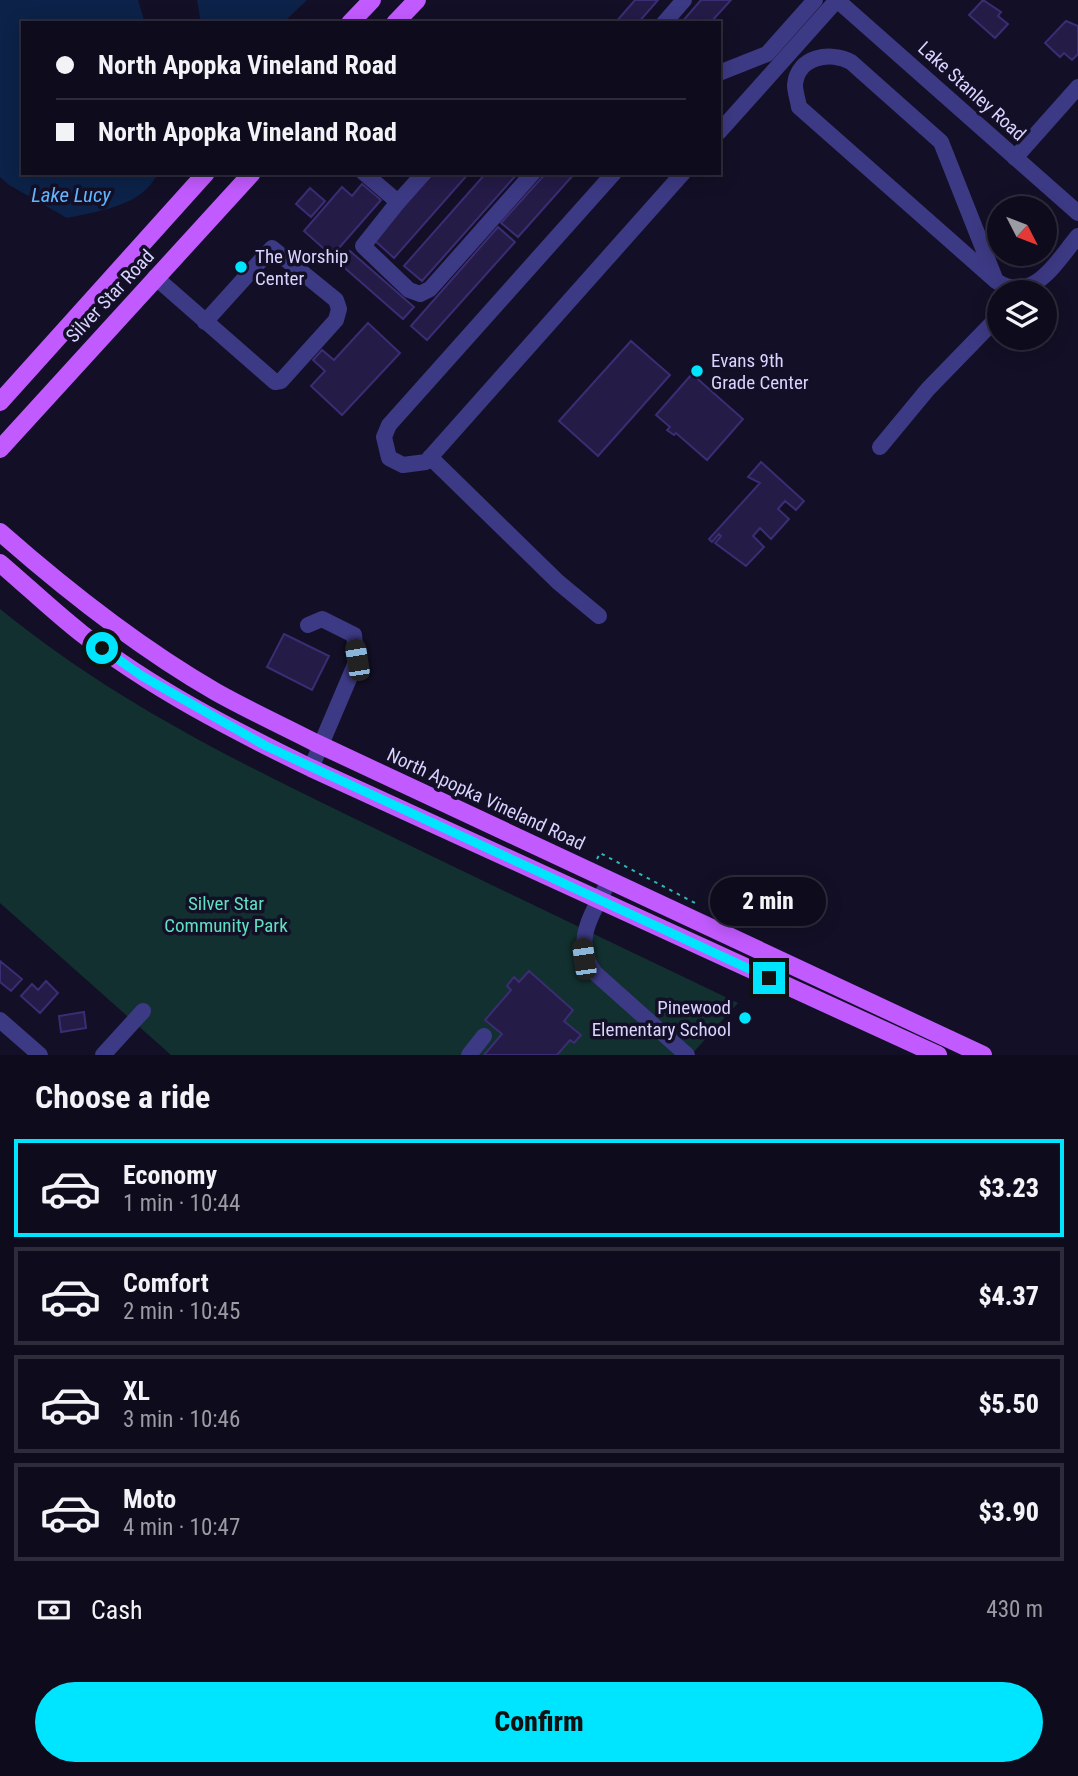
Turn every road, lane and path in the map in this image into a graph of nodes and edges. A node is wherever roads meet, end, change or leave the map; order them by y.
1 (372, 0) edge
2 (417, 0) edge
3 (684, 0) edge
4 (815, 0) edge
5 (837, 0) edge
6 (352, 21) edge
7 (397, 21) edge
8 (666, 21) edge
9 (721, 72) edge
10 (1078, 87) edge
11 (721, 130) edge
12 (1015, 158) junction
13 (204, 175) edge
14 (250, 175) edge
15 (366, 175) edge
16 (422, 175) edge
17 (531, 175) edge
18 (612, 175) edge
19 (681, 175) edge
20 (398, 202) junction
21 (1078, 214) edge
22 (1078, 236) edge
23 (155, 277) junction
24 (1040, 280) edge
25 (996, 281) joint
26 (205, 322) junction
27 (987, 328) edge
28 (0, 402) edge
29 (880, 447) dead end
30 (0, 449) edge
31 (430, 457) junction
32 (0, 532) edge
33 (0, 563) edge
34 (599, 616) dead end
35 (308, 625) dead end
36 (321, 745) junction
37 (311, 768) junction
38 (595, 865) dead end
39 (609, 881) junction
40 (600, 900) junction
41 (703, 907) dead end
42 (143, 1011) dead end
43 (0, 1020) edge
44 (484, 1036) dead end
45 (40, 1055) edge
46 (103, 1055) edge
47 (469, 1055) edge
48 (687, 1055) edge
49 (938, 1055) edge
50 (983, 1055) edge

1 - 6 main road
2 - 7 main road
3 - 8 street
4 - 9 street
5 - 11 street
5 - 12 street, Lake Stanley Road
10 - 12 street
12 - 21 street, Lake Stanley Road
13 - 28 main road, Silver Star Road
14 - 23 main road, Silver Star Road
15 - 20 street
16 - 20 street
17 - 20 street
18 - 31 street
19 - 31 street
22 - 24 street
23 - 26 street
23 - 30 main road, Silver Star Road
25 - 25 street
26 - 26 street
27 - 29 street
31 - 34 street
32 - 36 main road, North Apopka Vineland Road
33 - 37 main road
35 - 36 street
36 - 37 street
36 - 39 main road, North Apopka Vineland Road
37 - 40 main road
38 - 41 path
39 - 40 street
39 - 50 main road, North Apopka Vineland Road
40 - 48 street
40 - 49 main road
42 - 46 street
43 - 45 street
44 - 47 street

